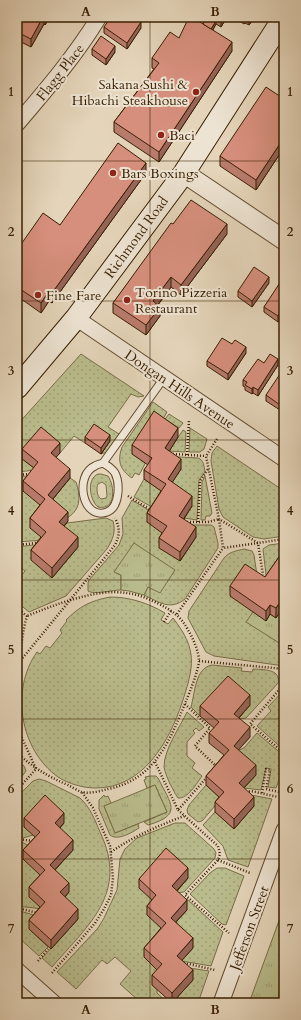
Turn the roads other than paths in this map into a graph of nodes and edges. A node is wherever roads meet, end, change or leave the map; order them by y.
1 (99, 17) edge
2 (282, 17) edge
3 (17, 124) edge
4 (184, 173) junction
5 (284, 240) edge
6 (76, 318) junction
7 (164, 378) junction
8 (17, 388) edge
9 (284, 459) edge
10 (104, 463) junction
11 (284, 830) edge
12 (17, 970) edge
13 (54, 1003) edge
14 (221, 1003) edge

1 - 3 street, Flagg Place
2 - 4 main road, Richmond Road
4 - 5 street
4 - 6 main road, Richmond Road
6 - 7 street, Dongan Hills Avenue
6 - 8 main road, Richmond Road
7 - 9 street, Dongan Hills Avenue
7 - 10 lane
10 - 10 lane
11 - 14 street, Jefferson Street
12 - 13 street

